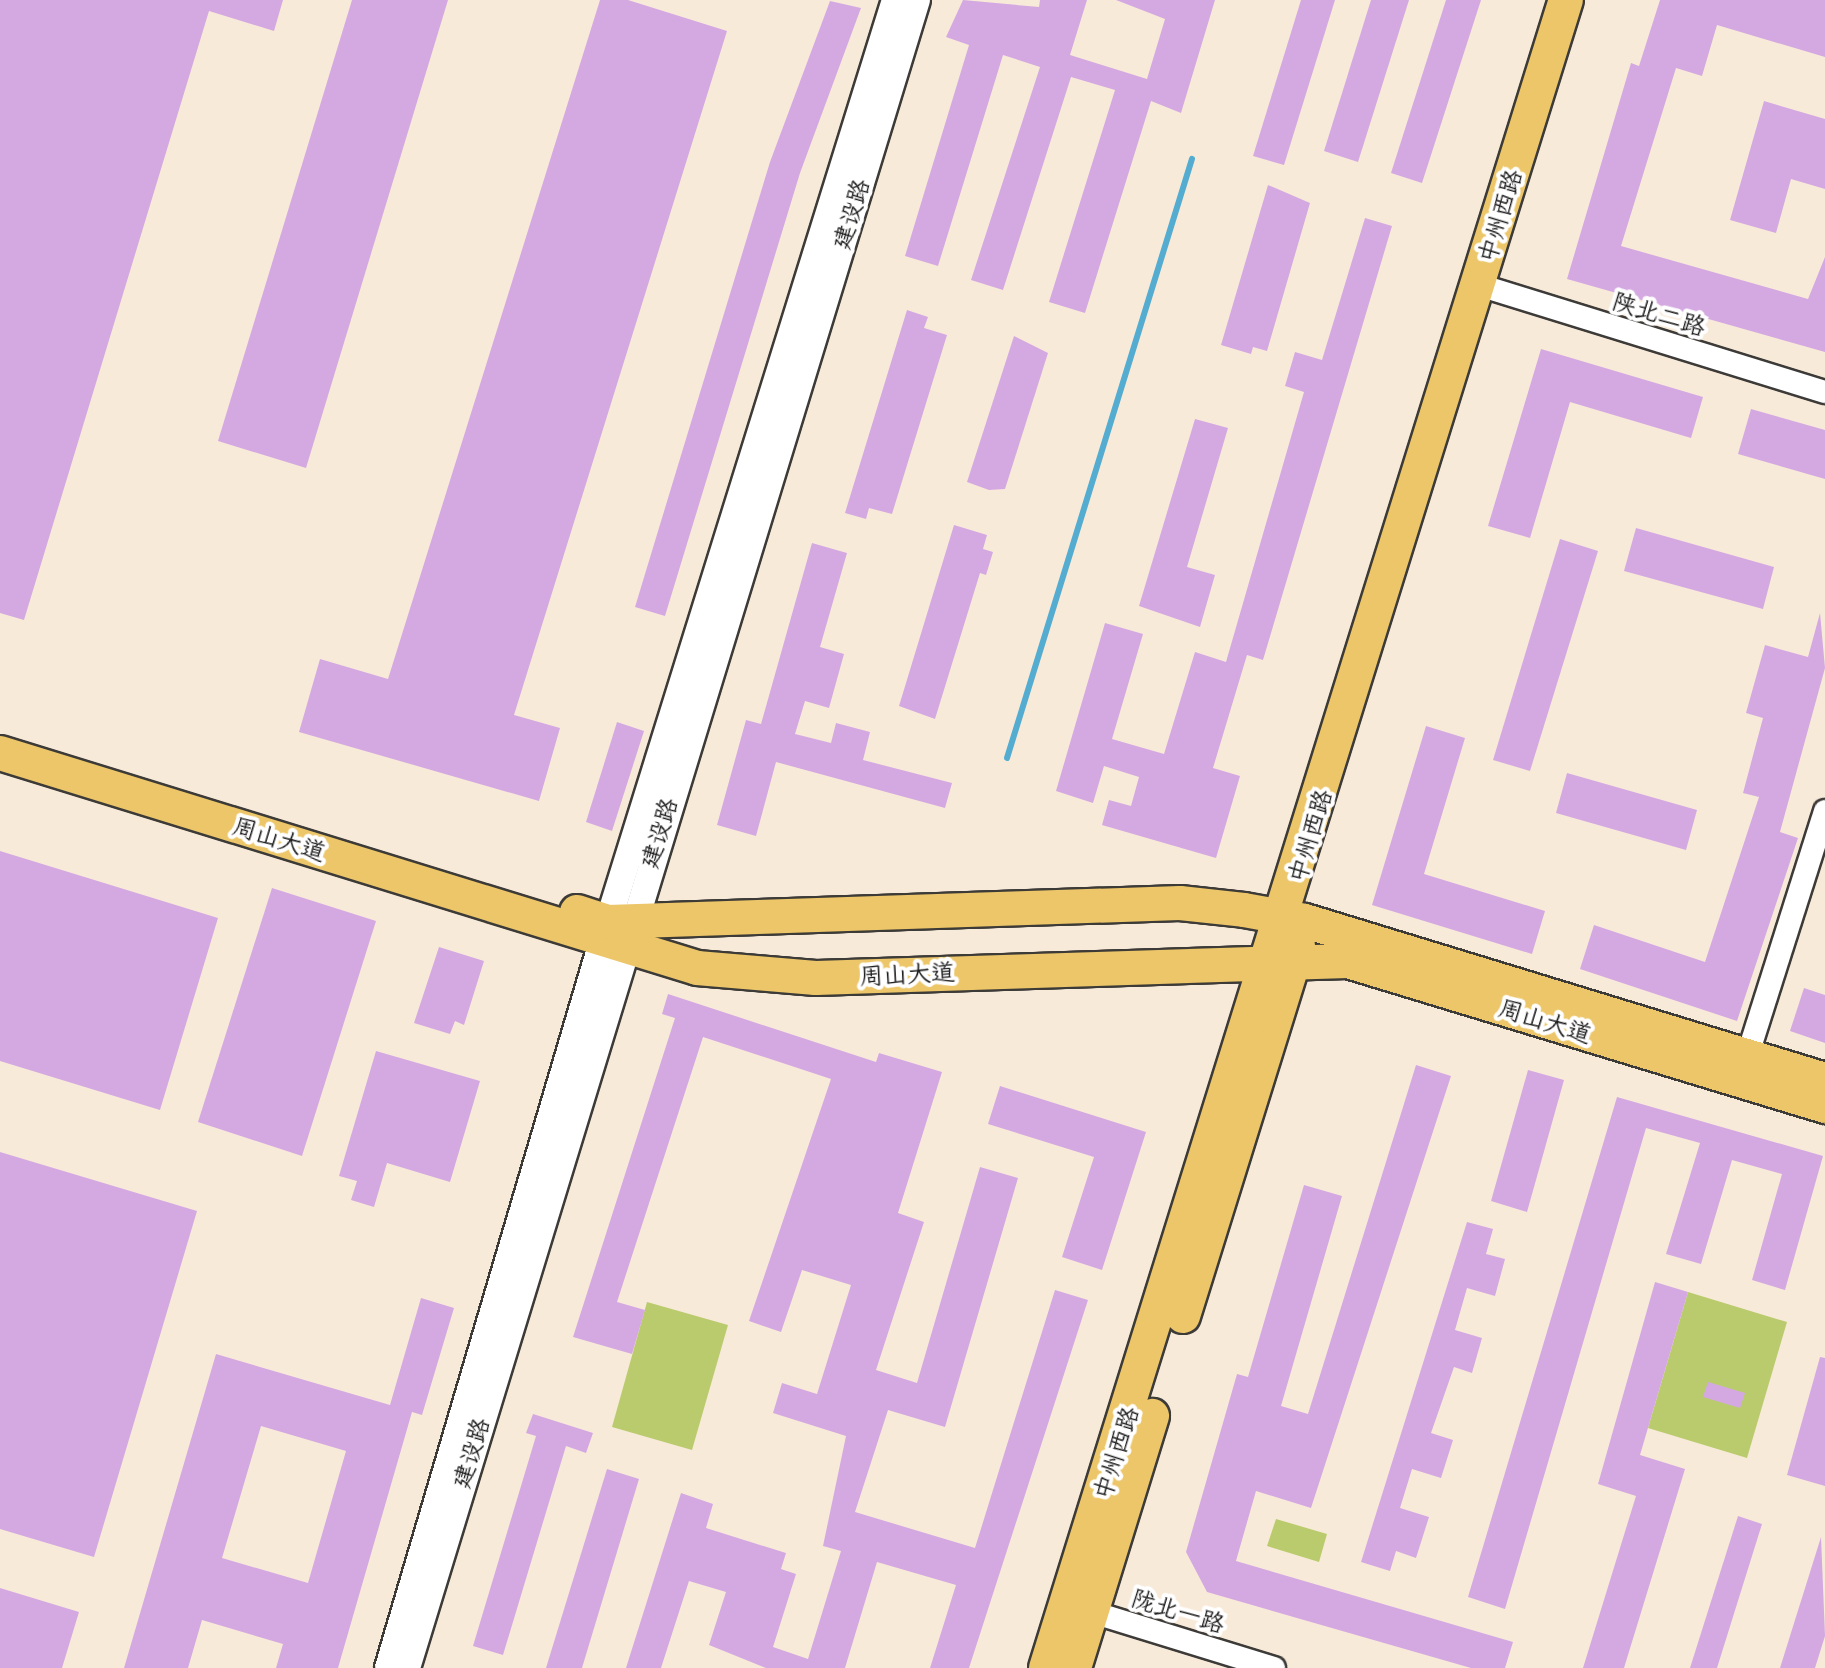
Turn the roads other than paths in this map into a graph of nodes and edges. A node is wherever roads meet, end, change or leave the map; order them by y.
1 (895, 0) edge
2 (917, 0) edge
3 (1566, 0) edge
4 (1587, 0) edge
5 (1488, 288) junction
6 (1825, 392) edge
7 (0, 733) edge
8 (0, 753) edge
9 (1825, 811) edge
10 (1295, 918) junction
11 (617, 932) junction
12 (1276, 967) junction
13 (1747, 1057) junction
14 (1825, 1080) edge
15 (1825, 1106) edge
16 (1079, 1608) junction
17 (388, 1668) edge
18 (407, 1668) edge
19 (1046, 1668) edge
20 (1074, 1668) edge
21 (1274, 1668) edge

1 - 11 street, 建设路
2 - 11 street, 建设路
3 - 5 main road, 中州西路
4 - 5 main road, 中州西路
5 - 6 street, 陕北二路
5 - 10 main road, 中州西路
7 - 11 main road, 周山大道
8 - 11 main road, 周山大道
9 - 13 street
10 - 11 main road, 周山大道
10 - 12 main road, 中州西路
10 - 13 main road, 周山大道
11 - 12 main road, 周山大道
11 - 17 street, 建设路
11 - 18 street, 建设路
12 - 15 main road, 周山大道
12 - 16 main road, 中州西路
13 - 14 main road, 周山大道
16 - 19 main road, 中州西路
16 - 20 main road, 中州西路
16 - 21 street, 陇北一路

